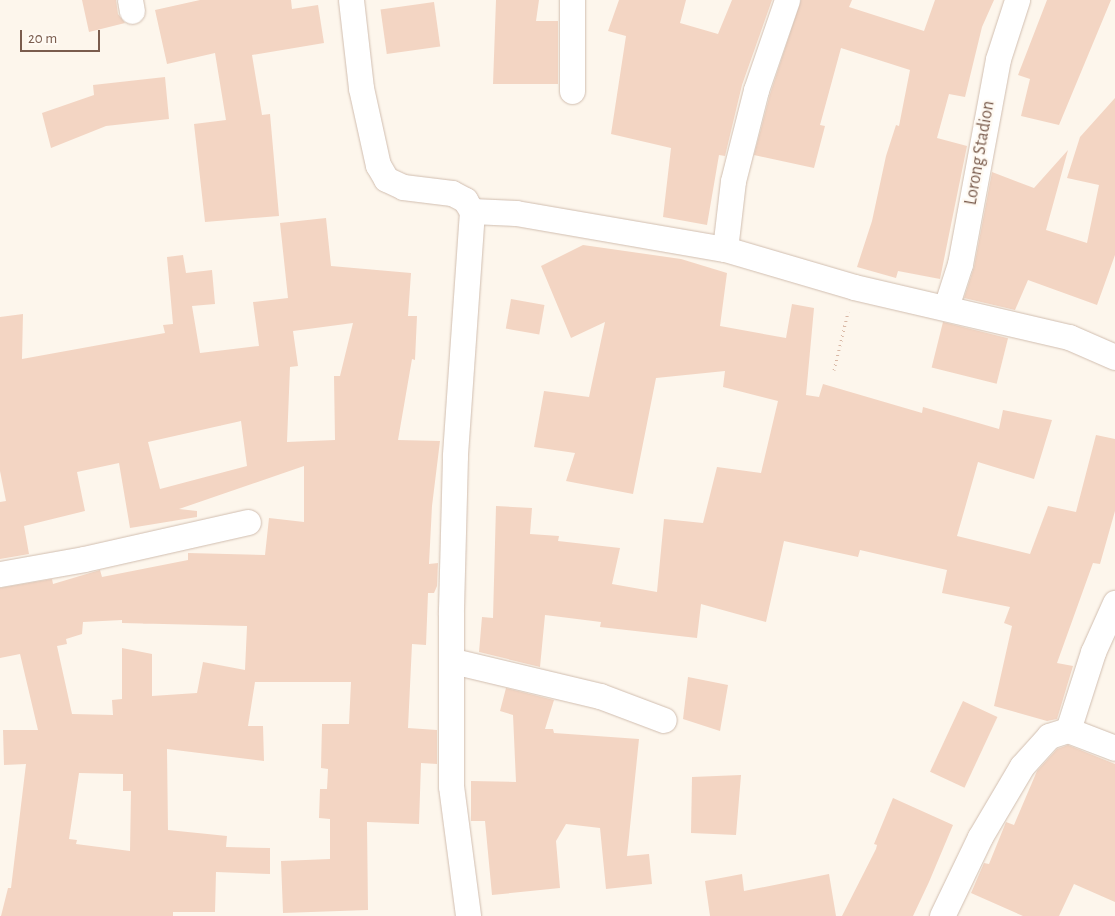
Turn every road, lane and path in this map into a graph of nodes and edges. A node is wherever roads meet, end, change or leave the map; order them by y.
1 (351, 0) edge
2 (572, 0) edge
3 (787, 0) edge
4 (1017, 0) edge
5 (572, 91) dead end
6 (472, 211) junction
7 (725, 249) junction
8 (854, 287) junction
9 (946, 307) junction
10 (1115, 356) edge
11 (834, 370) dead end
12 (248, 522) dead end
13 (0, 574) edge
14 (1115, 603) edge
15 (453, 661) junction
16 (664, 720) dead end
17 (1068, 730) junction
18 (1115, 748) edge
19 (468, 916) edge
20 (942, 916) edge

1 - 6 street
2 - 5 street
3 - 7 street
4 - 9 street, Lorong Stadion
6 - 7 street
6 - 15 street
7 - 8 street
8 - 9 street
8 - 11 path
9 - 10 street
12 - 13 street
14 - 17 street
15 - 16 street
15 - 19 street
17 - 18 street
17 - 20 street

